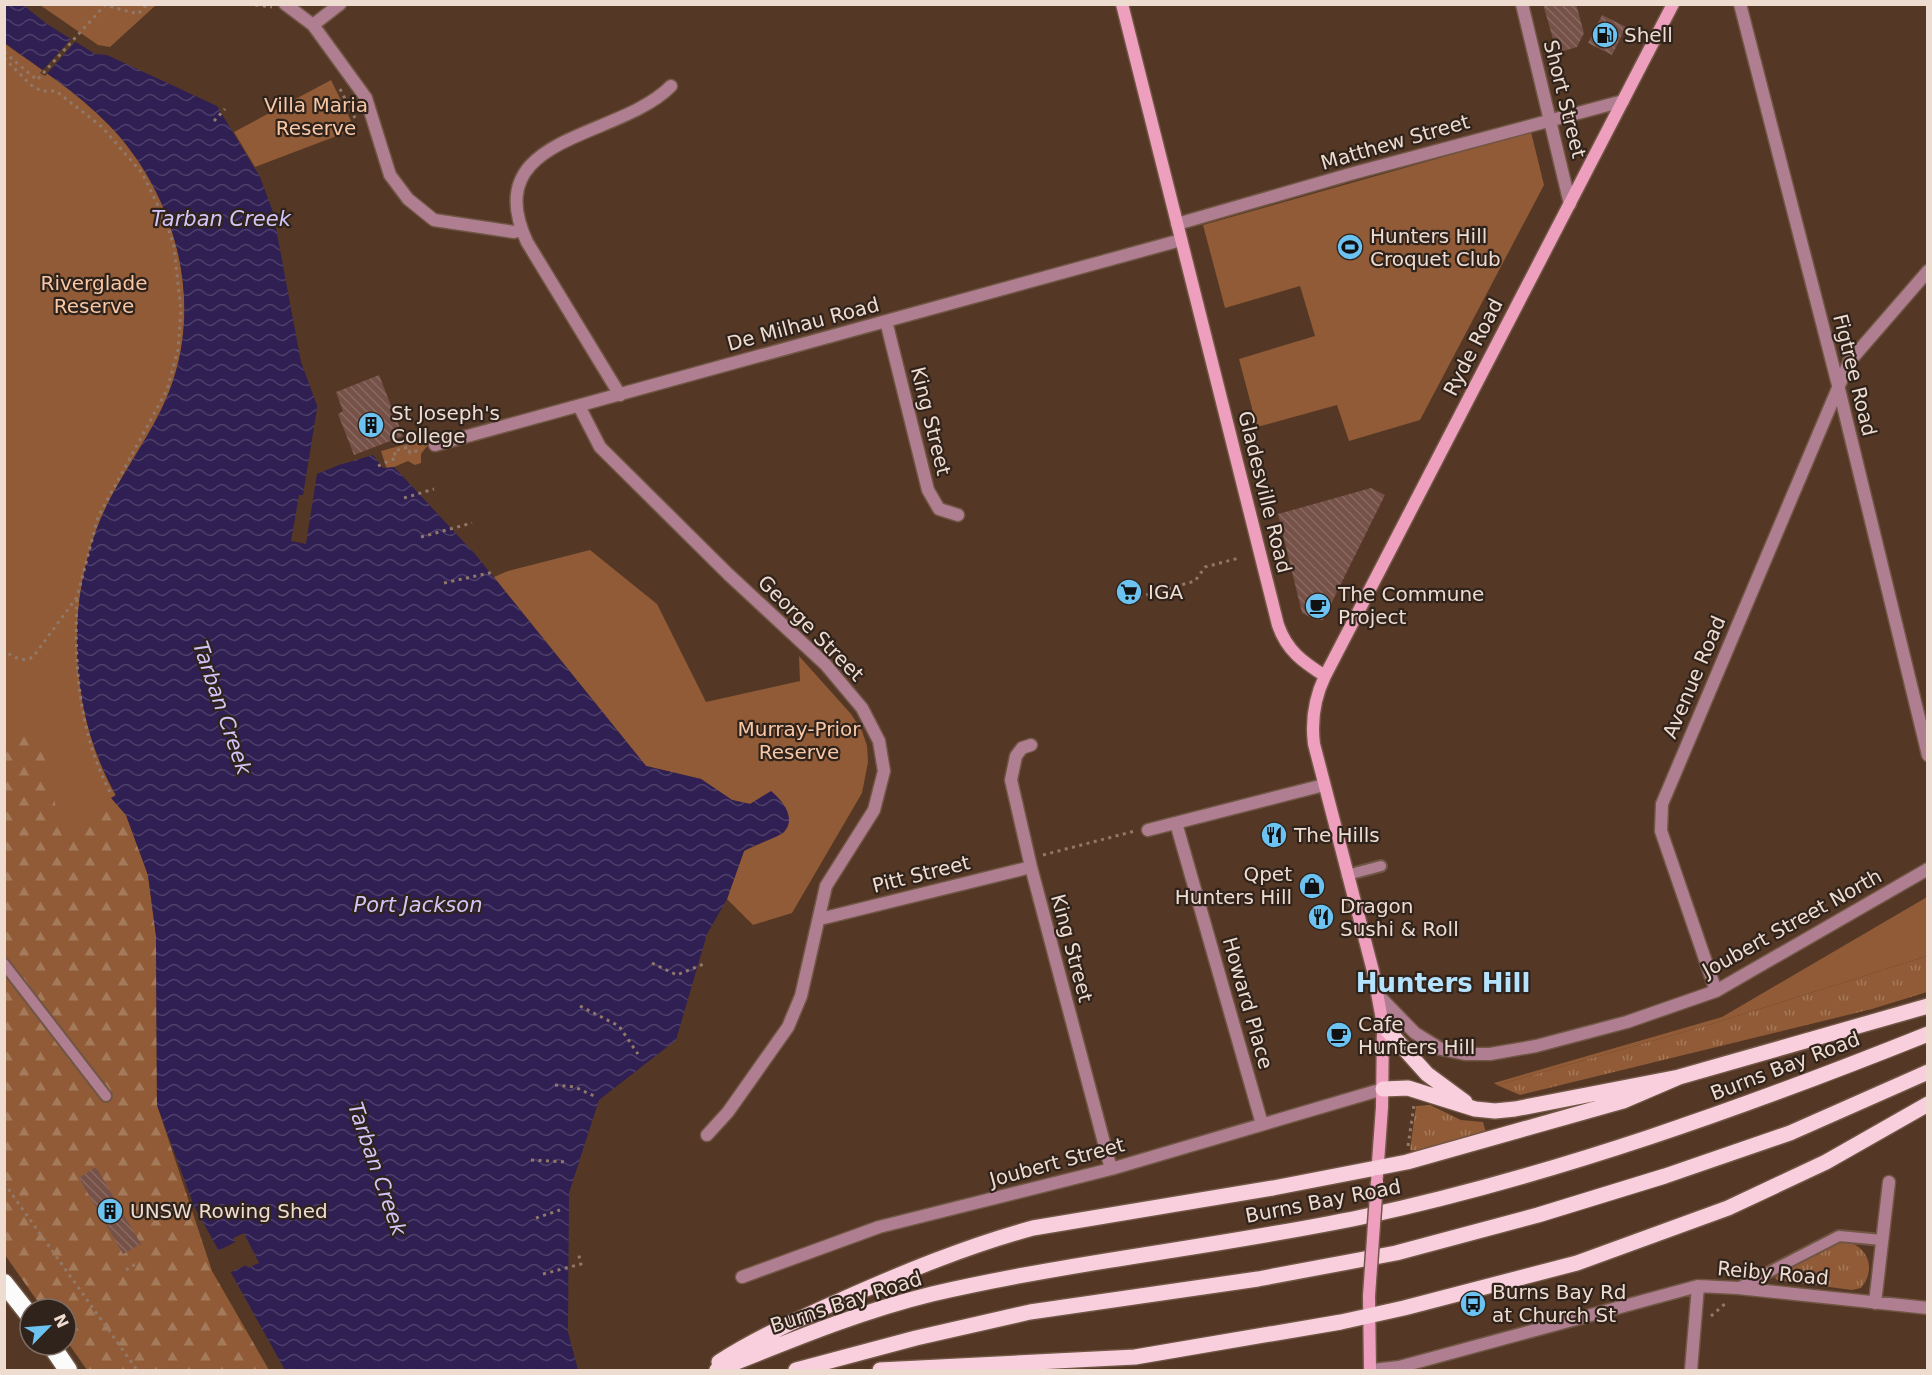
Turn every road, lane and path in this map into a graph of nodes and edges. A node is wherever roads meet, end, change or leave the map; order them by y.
1 (147, 4) edge
2 (285, 4) edge
3 (340, 4) edge
4 (1122, 4) edge
5 (1522, 4) edge
6 (1673, 4) edge
7 (1740, 4) edge
8 (313, 25) junction
9 (4, 52) edge
10 (4, 58) edge
11 (671, 86) dead end
12 (1623, 101) junction
13 (225, 110) dead end
14 (1549, 120) junction
15 (214, 121) dead end
16 (1570, 204) junction
17 (1177, 224) junction
18 (518, 231) junction
19 (1181, 240) junction
20 (1928, 271) edge
21 (886, 321) junction
22 (1838, 385) junction
23 (620, 394) junction
24 (579, 406) junction
25 (435, 445) joint
26 (378, 466) dead end
27 (434, 489) dead end
28 (404, 498) dead end
29 (958, 515) dead end
30 (472, 523) dead end
31 (422, 537) dead end
32 (1239, 558) dead end
33 (494, 572) dead end
34 (444, 583) dead end
35 (77, 597) junction
36 (1139, 597) dead end
37 (4, 651) edge
38 (1325, 676) junction
39 (1031, 745) dead end
40 (1928, 755) edge
41 (1324, 785) junction
42 (111, 794) dead end
43 (1176, 823) junction
44 (1148, 830) joint
45 (1047, 854) dead end
46 (1382, 866) dead end
47 (1031, 867) junction
48 (1928, 869) edge
49 (1347, 875) junction
50 (820, 919) junction
51 (651, 963) dead end
52 (706, 963) dead end
53 (4, 964) edge
54 (1716, 990) junction
55 (1378, 995) junction
56 (580, 1006) dead end
57 (1928, 1006) edge
58 (1383, 1025) junction
59 (1928, 1034) edge
60 (638, 1054) dead end
61 (1928, 1072) edge
62 (1679, 1077) junction
63 (555, 1085) dead end
64 (1383, 1089) junction
65 (106, 1096) dead end
66 (594, 1096) dead end
67 (1417, 1098) dead end
68 (1928, 1104) edge
69 (1475, 1108) junction
70 (1262, 1124) junction
71 (707, 1135) dead end
72 (1407, 1154) dead end
73 (531, 1160) dead end
74 (567, 1162) dead end
75 (1110, 1169) junction
76 (1377, 1175) junction
77 (1889, 1182) dead end
78 (4, 1183) edge
79 (560, 1210) dead end
80 (536, 1218) dead end
81 (1882, 1240) junction
82 (578, 1252) dead end
83 (137, 1263) dead end
84 (126, 1270) dead end
85 (543, 1274) dead end
86 (742, 1277) dead end
87 (4, 1283) edge
88 (1698, 1287) junction
89 (1738, 1288) junction
90 (18, 1301) edge
91 (1875, 1303) junction
92 (1928, 1308) edge
93 (1368, 1316) junction
94 (59, 1357) edge
95 (68, 1371) edge
96 (137, 1371) edge
97 (707, 1371) edge
98 (717, 1371) edge
99 (796, 1371) edge
100 (880, 1371) edge
101 (1371, 1371) edge
102 (1691, 1371) edge

1 - 9 path
2 - 8 street
3 - 8 street
4 - 17 main road, Gladesville Road
5 - 14 street, Short Street
6 - 12 main road, Ryde Road
7 - 22 street, Figtree Road
8 - 18 street
10 - 35 path
11 - 18 street
12 - 14 street, Matthew Street
12 - 16 main road, Ryde Road
13 - 15 path
14 - 16 street, Short Street
14 - 17 street, Matthew Street
16 - 38 main road, Ryde Road
17 - 19 main road, Gladesville Road
18 - 23 street
19 - 21 street, De Milhau Road
19 - 38 main road, Gladesville Road
20 - 22 street, Avenue Road
21 - 23 street, De Milhau Road
21 - 29 street, King Street
22 - 40 street, Figtree Road
22 - 54 street, Avenue Road
23 - 24 street, De Milhau Road
24 - 25 street, De Milhau Road
24 - 50 street, George Street
25 - 26 path
27 - 28 path
30 - 31 path
32 - 36 path
33 - 34 path
35 - 37 path
35 - 42 path
38 - 41 main road
39 - 47 street, King Street
41 - 43 street
41 - 49 main road
43 - 44 street
43 - 70 street, Howard Place
44 - 45 path
46 - 49 lane
47 - 50 street, Pitt Street
47 - 75 street, King Street
48 - 54 street, Joubert Street North
49 - 55 main road
50 - 71 street, George Street
51 - 52 path
53 - 65 lane
54 - 55 street, Joubert Street North
55 - 58 main road
56 - 60 path
57 - 62 main road
58 - 64 main road
58 - 69 main road
59 - 98 main road, Burns Bay Road
61 - 99 main road
62 - 69 main road
62 - 76 main road
63 - 66 path
64 - 69 main road
64 - 70 street, Joubert Street
64 - 76 main road
67 - 72 path
68 - 93 main road
70 - 75 street, Joubert Street
73 - 74 path
75 - 86 street, Joubert Street
76 - 93 main road, bridge
76 - 97 main road
77 - 81 street
78 - 96 path
79 - 80 path
81 - 89 lane
81 - 91 street
82 - 85 path
83 - 84 path
87 - 90 highway
88 - 89 street, Reiby Road
88 - 101 street, Reiby Road
88 - 102 street
89 - 91 street, Reiby Road
91 - 92 street, Reiby Road
93 - 100 main road
93 - 101 main road
94 - 95 highway

